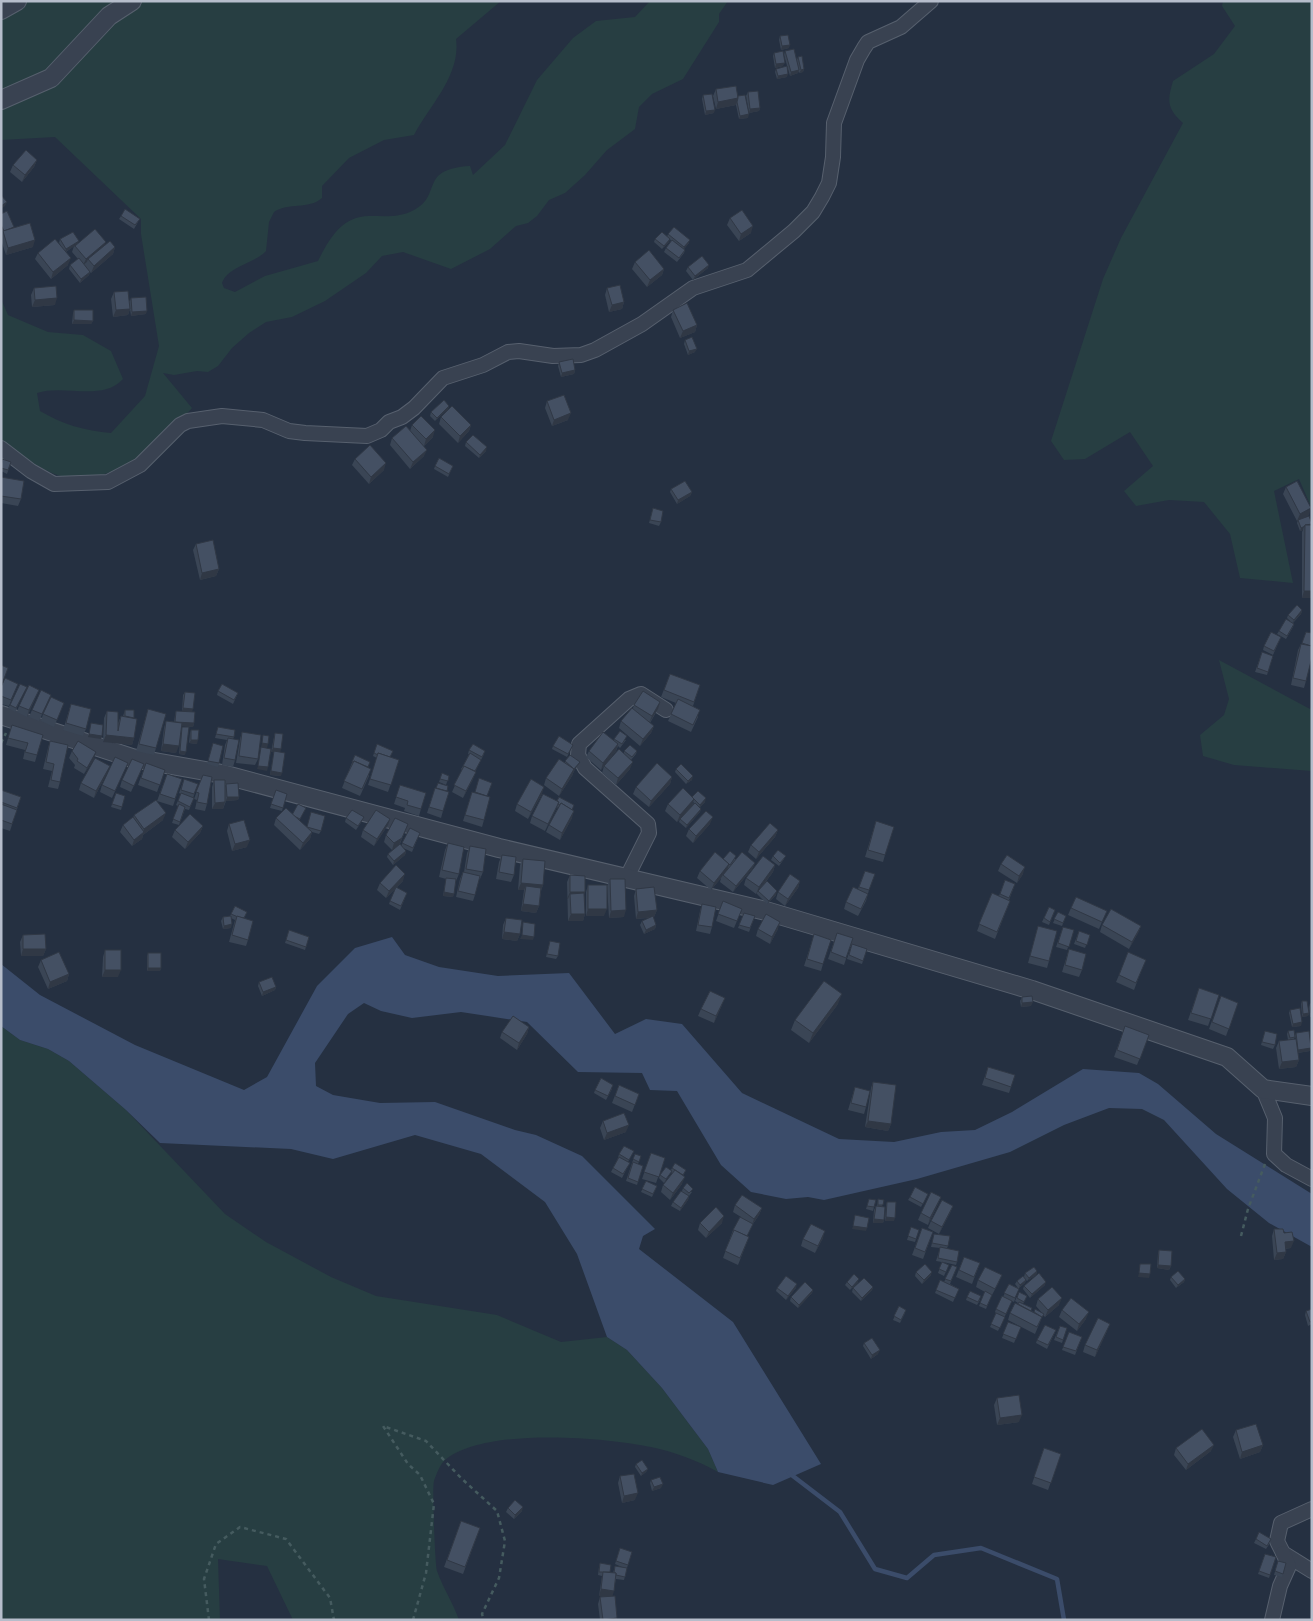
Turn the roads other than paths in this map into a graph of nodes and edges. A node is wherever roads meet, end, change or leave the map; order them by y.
1 (17, 1) edge
2 (132, 1) edge
3 (931, 1) edge
4 (1, 10) edge
5 (1, 100) edge
6 (1, 448) edge
7 (666, 710) dead end
8 (1, 715) edge
9 (627, 877) junction
10 (1263, 1089) junction
11 (1312, 1096) edge
12 (1312, 1178) edge
13 (1312, 1509) edge
14 (1283, 1553) junction
15 (1312, 1571) edge
16 (1272, 1620) edge

1 - 4 street
2 - 5 street
3 - 6 street
7 - 9 street
8 - 9 street
9 - 10 street
10 - 11 street
10 - 12 street
13 - 14 street
14 - 15 street
14 - 16 street

